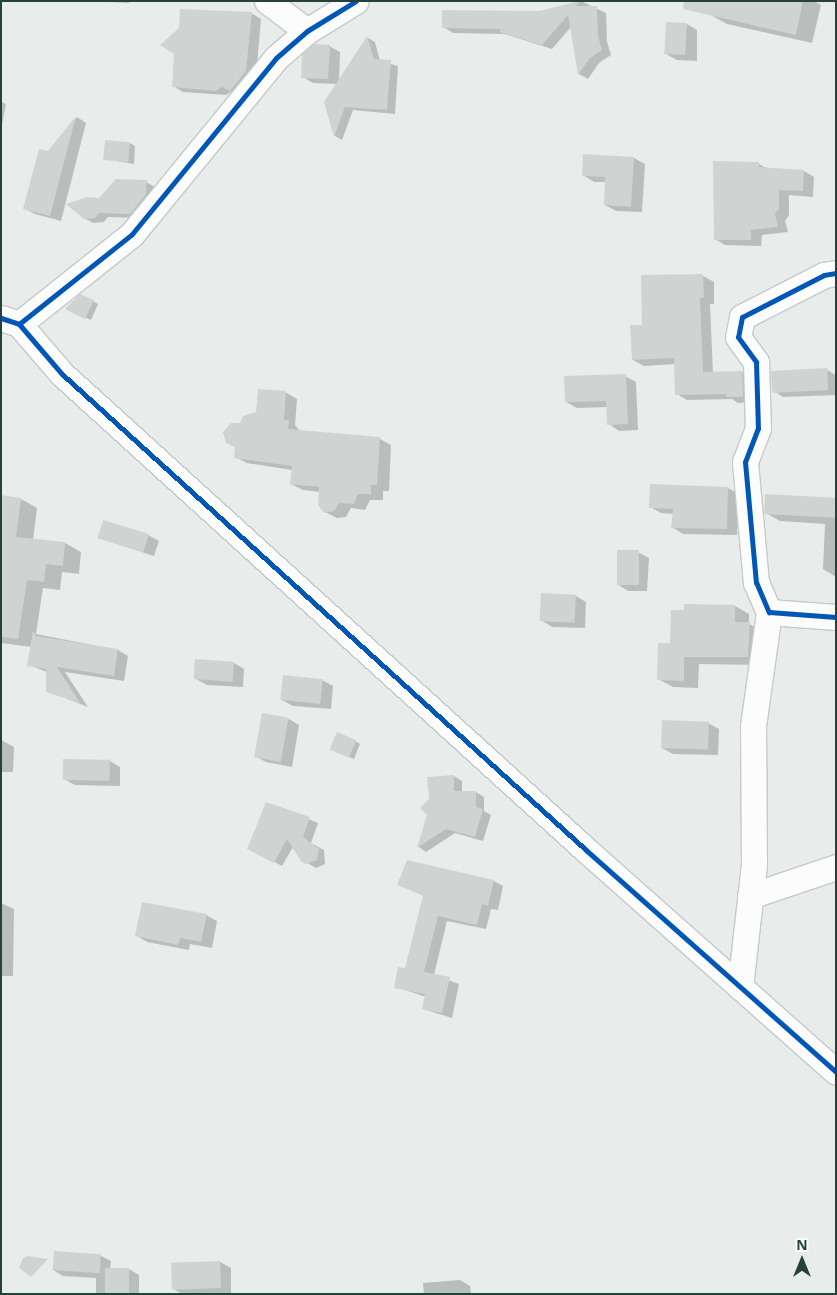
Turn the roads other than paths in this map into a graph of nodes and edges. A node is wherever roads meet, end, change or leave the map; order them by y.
1 (267, 1) edge
2 (356, 1) edge
3 (307, 31) junction
4 (836, 272) edge
5 (10, 321) edge
6 (769, 612) junction
7 (836, 617) edge
8 (836, 868) edge
9 (750, 896) junction
10 (740, 987) junction
11 (836, 1072) edge

1 - 3 street
2 - 3 street
3 - 5 street
4 - 6 street
5 - 10 street
6 - 7 street
6 - 9 street
8 - 9 street
9 - 10 street
10 - 11 street

